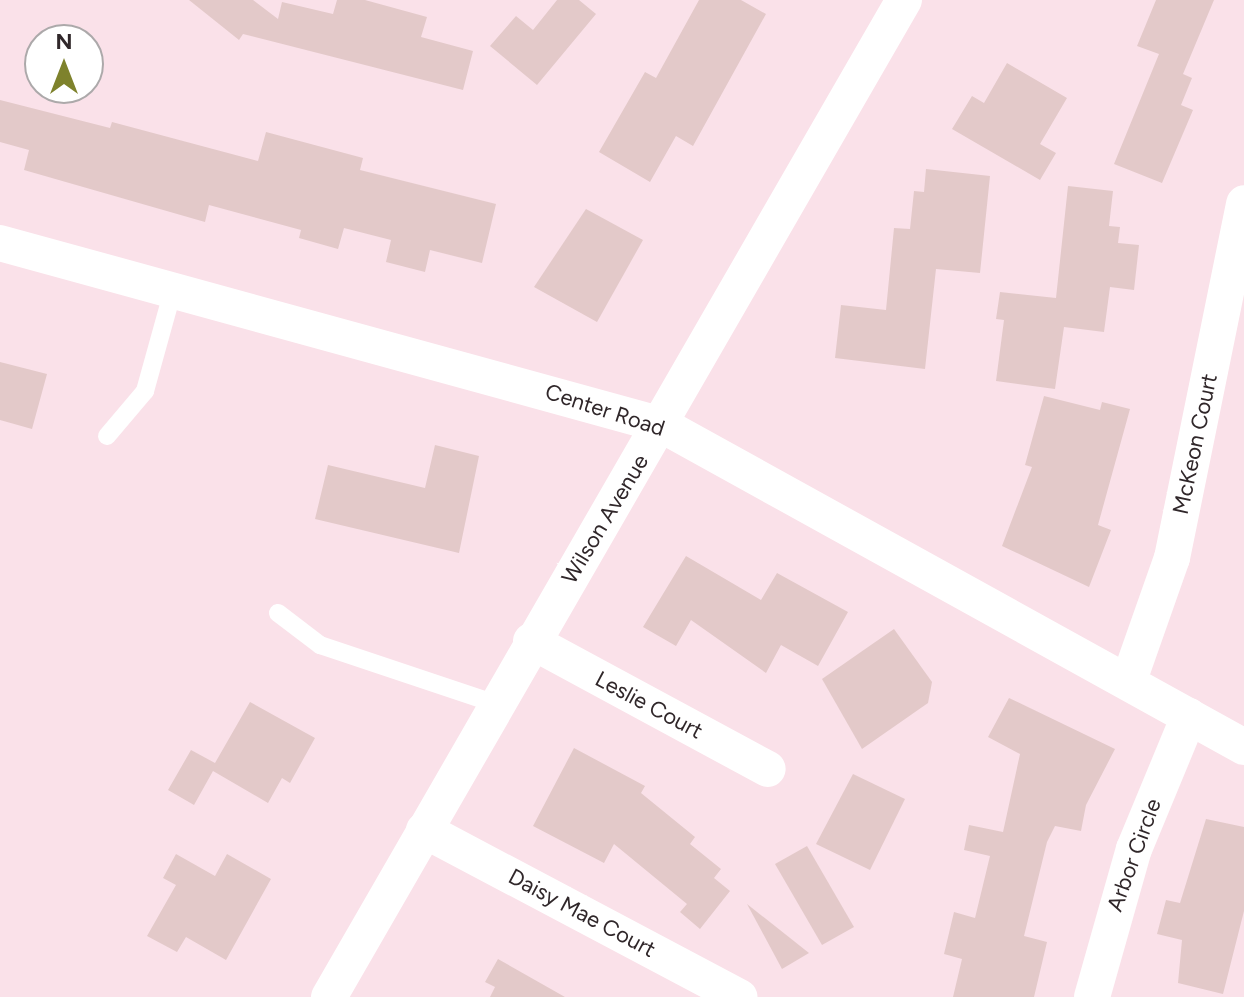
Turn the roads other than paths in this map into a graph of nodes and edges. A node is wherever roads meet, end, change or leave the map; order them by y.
1 (904, 0) edge
2 (1244, 203) edge
3 (0, 243) edge
4 (173, 290) junction
5 (662, 425) junction
6 (107, 436) dead end
7 (278, 613) dead end
8 (531, 641) junction
9 (1129, 680) junction
10 (493, 703) junction
11 (1189, 716) junction
12 (1244, 747) edge
13 (768, 769) dead end
14 (424, 830) junction
15 (329, 997) edge
16 (740, 997) edge
17 (1092, 997) edge

1 - 5 street, Wilson Avenue
2 - 9 street, McKeon Court
3 - 4 street, Center Road
4 - 5 street, Center Road
4 - 6 lane
5 - 8 street, Wilson Avenue
5 - 9 street, Center Road
7 - 10 lane
8 - 10 street, Wilson Avenue
8 - 13 street, Leslie Court
9 - 11 street, Center Road
10 - 14 street, Wilson Avenue
11 - 12 street, Center Road
11 - 17 street, Arbor Circle
14 - 15 street, Wilson Avenue
14 - 16 street, Daisy Mae Court

